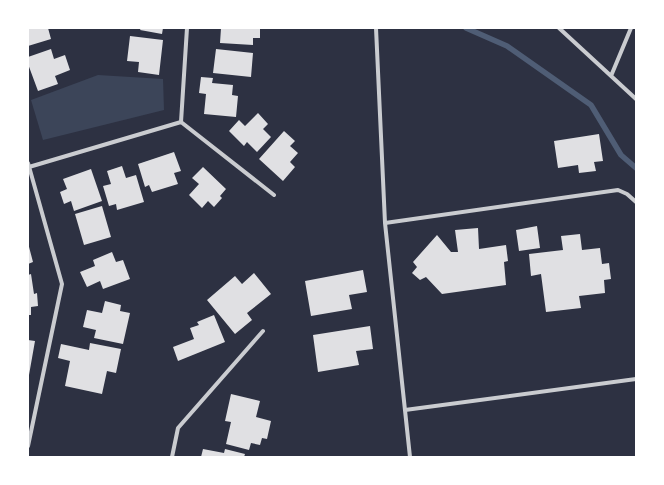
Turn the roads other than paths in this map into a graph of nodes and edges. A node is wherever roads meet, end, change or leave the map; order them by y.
1 (187, 28) edge
2 (376, 28) edge
3 (559, 28) edge
4 (631, 28) edge
5 (611, 76) junction
6 (636, 99) edge
7 (181, 122) junction
8 (29, 165) edge
9 (274, 195) dead end
10 (636, 202) edge
11 (385, 223) junction
12 (263, 331) dead end
13 (636, 379) edge
14 (405, 410) junction
15 (28, 446) edge
16 (172, 457) edge
17 (410, 457) edge

1 - 7 street
2 - 11 street
3 - 5 street
4 - 5 street
5 - 6 street
7 - 8 street
7 - 9 street
8 - 15 street
10 - 11 street
11 - 14 street
12 - 16 street
13 - 14 street
14 - 17 street

